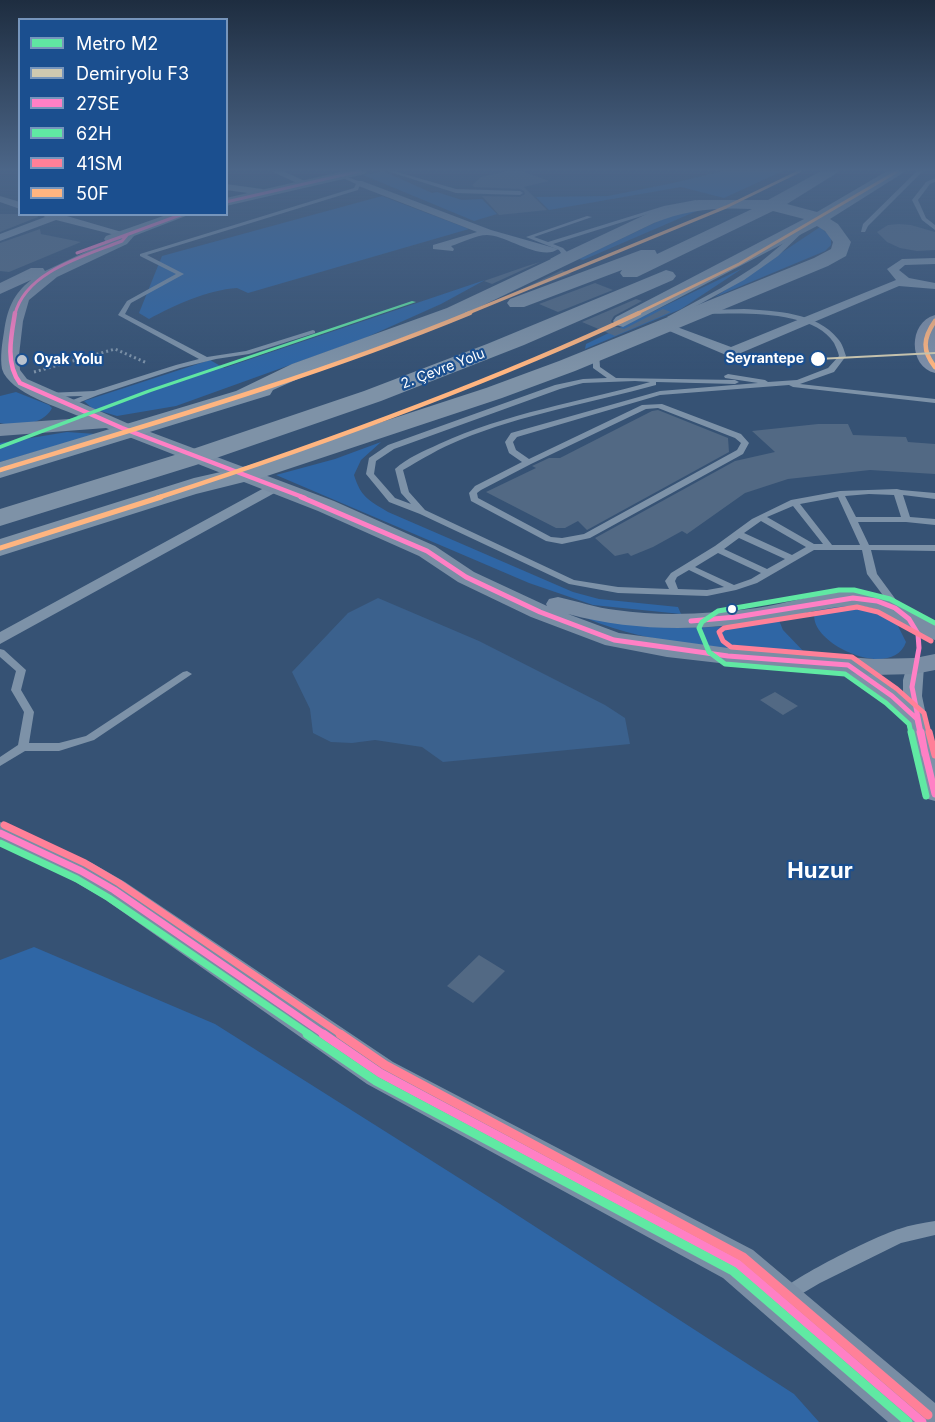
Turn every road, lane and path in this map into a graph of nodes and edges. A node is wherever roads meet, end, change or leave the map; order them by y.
1 (119, 237) edge
2 (125, 237) edge
3 (199, 237) edge
4 (469, 237) edge
5 (505, 237) edge
6 (529, 237) edge
7 (578, 237) edge
8 (615, 237) edge
9 (650, 237) edge
10 (689, 237) edge
11 (733, 237) edge
12 (742, 237) edge
13 (749, 237) edge
14 (785, 237) edge
15 (795, 237) edge
16 (839, 237) edge
17 (551, 246) junction
18 (449, 249) dead end
19 (935, 261) edge
20 (909, 282) junction
21 (935, 286) edge
22 (0, 290) edge
23 (22, 296) junction
24 (699, 312) junction
25 (934, 323) edge
26 (673, 330) dead end
27 (313, 332) dead end
28 (406, 335) junction
29 (205, 359) junction
30 (147, 363) dead end
31 (935, 367) edge
32 (14, 377) junction
33 (798, 382) junction
34 (629, 390) junction
35 (95, 393) junction
36 (44, 395) junction
37 (935, 401) edge
38 (68, 405) junction
39 (658, 406) junction
40 (122, 428) junction
41 (0, 430) edge
42 (28, 430) junction
43 (0, 436) edge
44 (328, 438) junction
45 (528, 462) junction
46 (92, 468) dead end
47 (0, 470) edge
48 (275, 487) junction
49 (183, 489) junction
50 (897, 491) junction
51 (840, 493) junction
52 (935, 496) edge
53 (794, 502) junction
54 (423, 512) junction
55 (761, 517) junction
56 (0, 518) edge
57 (906, 519) junction
58 (853, 520) junction
59 (935, 522) edge
60 (738, 534) junction
61 (812, 547) junction
62 (0, 548) edge
63 (830, 548) junction
64 (935, 548) edge
65 (717, 549) junction
66 (866, 549) junction
67 (427, 551) junction
68 (791, 558) junction
69 (688, 567) junction
70 (768, 573) junction
71 (733, 588) junction
72 (675, 593) junction
73 (904, 613) junction
74 (720, 620) junction
75 (935, 633) edge
76 (0, 639) edge
77 (0, 652) edge
78 (728, 656) junction
79 (925, 664) edge
80 (848, 665) junction
81 (187, 674) dead end
82 (917, 719) junction
83 (23, 747) junction
84 (0, 762) edge
85 (935, 794) edge
86 (0, 833) edge
87 (935, 1228) edge
88 (779, 1300) junction
89 (922, 1422) edge

1 - 22 street
2 - 23 street
3 - 29 lane
4 - 18 street
5 - 17 street
6 - 17 lane
7 - 17 lane
8 - 28 highway
9 - 28 highway
10 - 28 highway
11 - 46 highway, 2. Çevre Yolu
12 - 56 highway, 2. Çevre Yolu
13 - 44 highway
14 - 44 highway
15 - 34 lane
16 - 24 highway
17 - 28 lane
19 - 20 street
20 - 21 street
20 - 26 street
22 - 23 street
23 - 32 street
24 - 33 lane
24 - 49 highway
25 - 31 main road
27 - 29 lane
28 - 47 highway
29 - 35 lane
30 - 32 path
32 - 36 street
33 - 45 lane
33 - 54 lane
34 - 37 lane
34 - 39 lane
34 - 54 lane
35 - 36 lane
35 - 38 lane
36 - 38 street
38 - 40 street
38 - 42 street
39 - 45 lane
39 - 45 lane
40 - 42 street
40 - 48 street
41 - 42 street
42 - 43 street
44 - 49 highway
48 - 67 street
48 - 76 street
49 - 62 highway
50 - 51 lane
50 - 52 lane
50 - 57 lane
51 - 53 lane
51 - 58 lane
53 - 55 lane
53 - 63 lane
54 - 72 lane
55 - 60 lane
55 - 61 lane
57 - 58 lane
57 - 59 lane
58 - 66 lane
60 - 65 lane
60 - 68 lane
61 - 63 lane
61 - 68 lane
63 - 66 lane
64 - 66 lane
65 - 69 lane
65 - 70 lane
66 - 73 lane
67 - 74 street
67 - 78 street
68 - 70 lane
69 - 71 lane
69 - 72 lane
70 - 71 lane
71 - 72 lane
73 - 74 street
73 - 75 street
73 - 79 street
74 - 78 street
77 - 83 lane
78 - 80 street
79 - 80 street
79 - 82 street
80 - 82 street
81 - 83 lane
82 - 85 street
83 - 84 lane
86 - 88 street
87 - 88 lane
88 - 89 street

